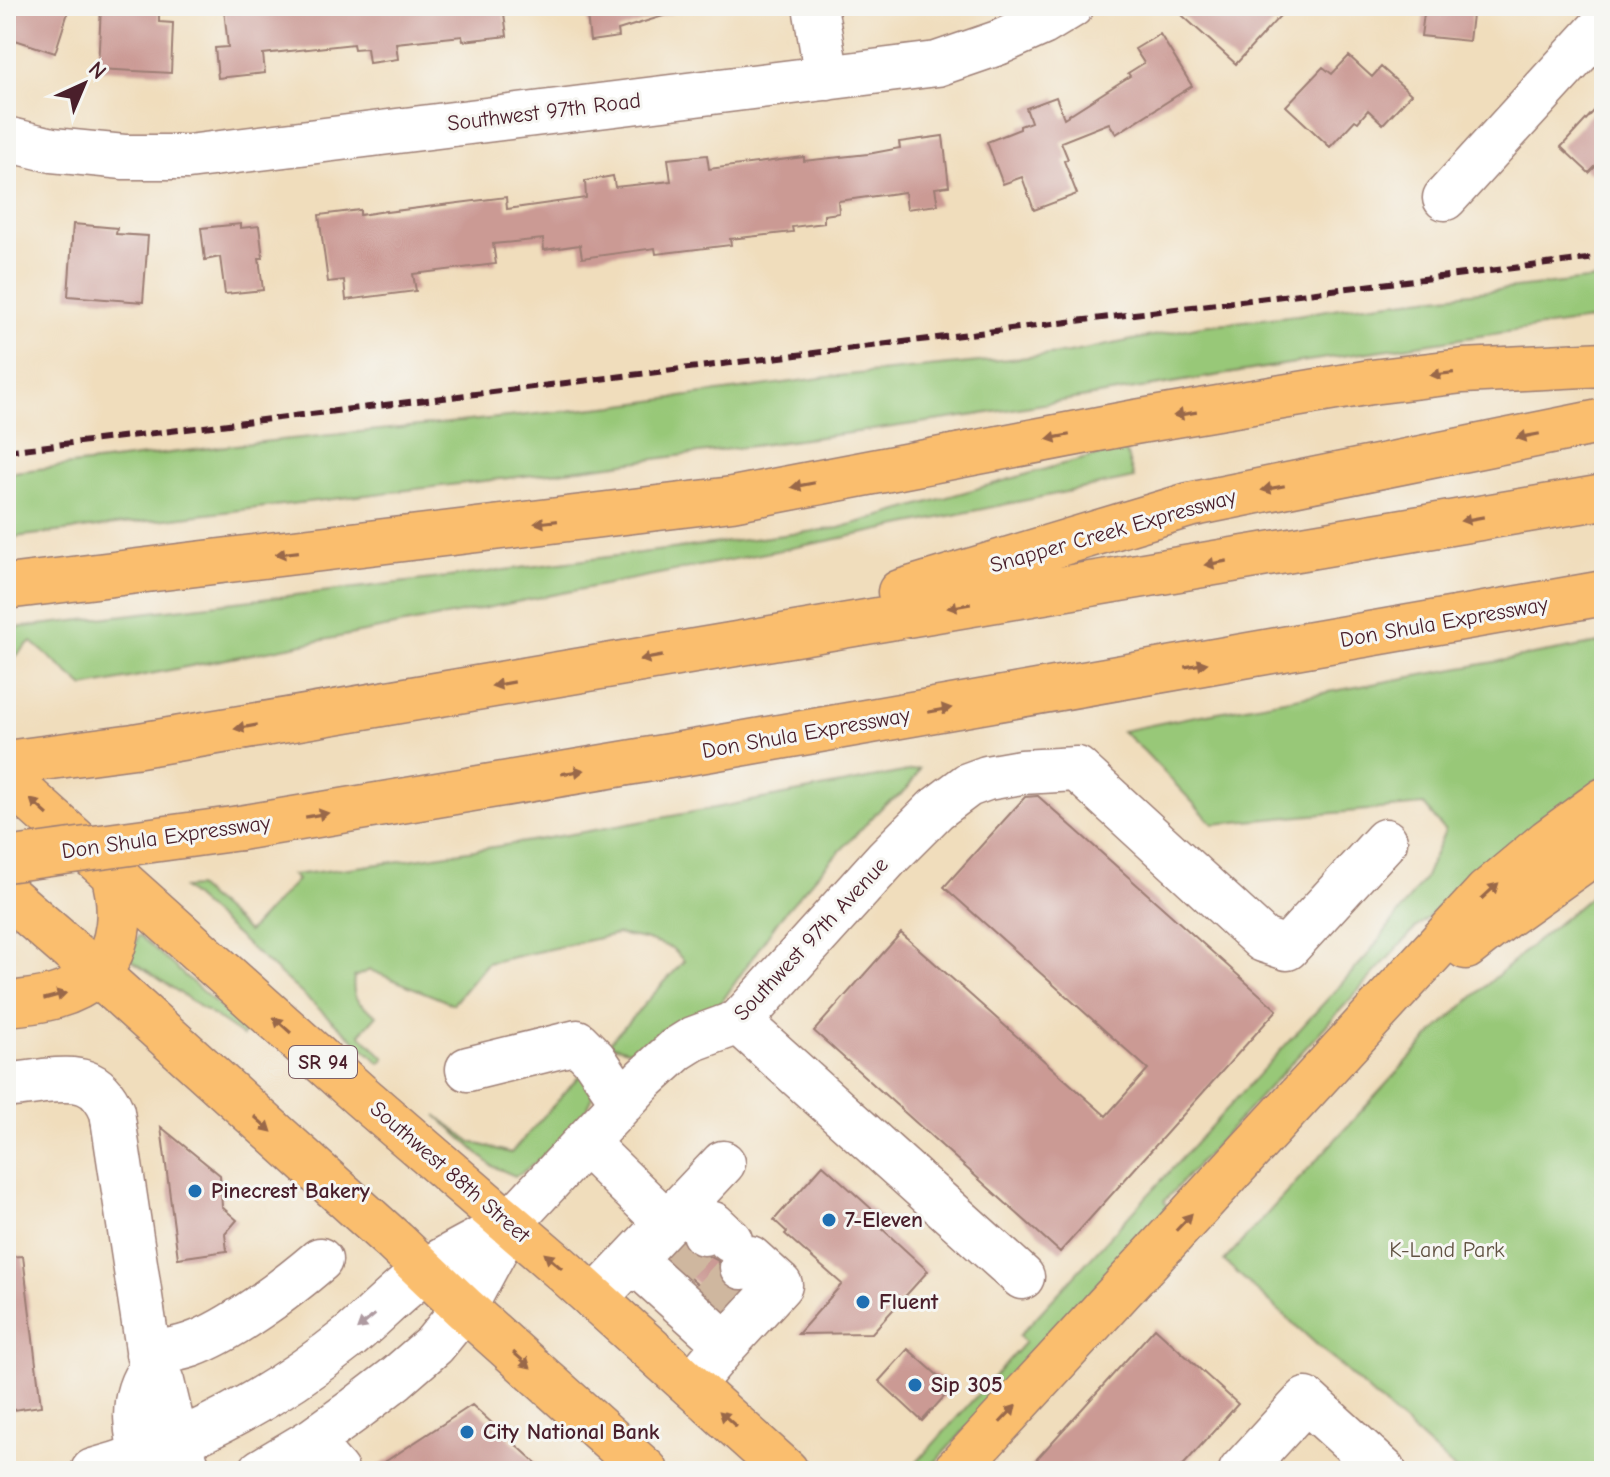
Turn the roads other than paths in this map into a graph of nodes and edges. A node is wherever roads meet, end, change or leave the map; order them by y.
1 (815, 6) edge
2 (1071, 6) edge
3 (1604, 24) edge
4 (827, 78) junction
5 (6, 139) edge
6 (1445, 198) dead end
7 (1604, 364) edge
8 (1604, 421) edge
9 (1604, 497) edge
10 (6, 587) edge
11 (1604, 593) edge
12 (722, 646) junction
13 (6, 763) edge
14 (6, 778) edge
15 (1604, 800) edge
16 (1385, 841) dead end
17 (1604, 846) edge
18 (6, 860) edge
19 (113, 874) junction
20 (6, 894) edge
21 (98, 974) junction
22 (6, 1004) edge
23 (739, 1022) junction
24 (1360, 1030) junction
25 (468, 1069) dead end
26 (6, 1086) edge
27 (623, 1102) junction
28 (585, 1143) junction
29 (723, 1163) dead end
30 (509, 1224) junction
31 (714, 1237) junction
32 (320, 1260) dead end
33 (425, 1271) junction
34 (1022, 1277) dead end
35 (679, 1297) junction
36 (595, 1299) junction
37 (464, 1308) junction
38 (150, 1362) junction
39 (691, 1385) junction
40 (325, 1455) edge
41 (164, 1460) edge
42 (93, 1471) edge
43 (261, 1471) edge
44 (646, 1471) edge
45 (786, 1471) edge
46 (955, 1471) edge
47 (1241, 1471) edge
48 (1384, 1471) edge

1 - 4 street
2 - 4 street, Southwest 97th Road
3 - 6 street
4 - 5 street, Southwest 97th Road
7 -> 10 main road
8 -> 12 main road, Snapper Creek Expressway
9 -> 12 main road
18 -> 11 main road, Don Shula Expressway, bridge
12 -> 13 main road
19 -> 14 main road, Southwest 88th Street / SR 94
24 -> 15 main road
16 - 23 street, Southwest 97th Avenue
17 - 24 main road
19 - 21 main road
30 -> 19 main road, Southwest 88th Street / SR 94
20 - 21 main road
22 -> 21 main road
21 -> 33 main road
23 - 27 street, Southwest 97th Avenue
23 - 34 street
46 -> 24 main road
25 - 27 street
26 - 38 street
27 - 28 street, Southwest 97th Avenue
28 - 30 street, Southwest 97th Avenue
28 - 31 street
29 - 31 street
30 - 33 street, Southwest 97th Avenue
36 -> 30 main road, Southwest 88th Street / SR 94
30 - 37 street, Southwest 97th Avenue
31 - 35 street
31 - 35 street
32 - 38 street
33 - 37 main road
33 -> 41 street, Southwest 97th Avenue
35 - 36 street
35 - 39 street
36 - 39 main road, Southwest 88th Street / SR 94
37 - 40 street, Southwest 97th Avenue
37 -> 44 main road
38 - 41 street
45 -> 39 main road, Southwest 88th Street / SR 94
40 - 43 street, Southwest 97th Avenue
41 - 42 street, Southwest 97th Avenue
47 - 48 street

